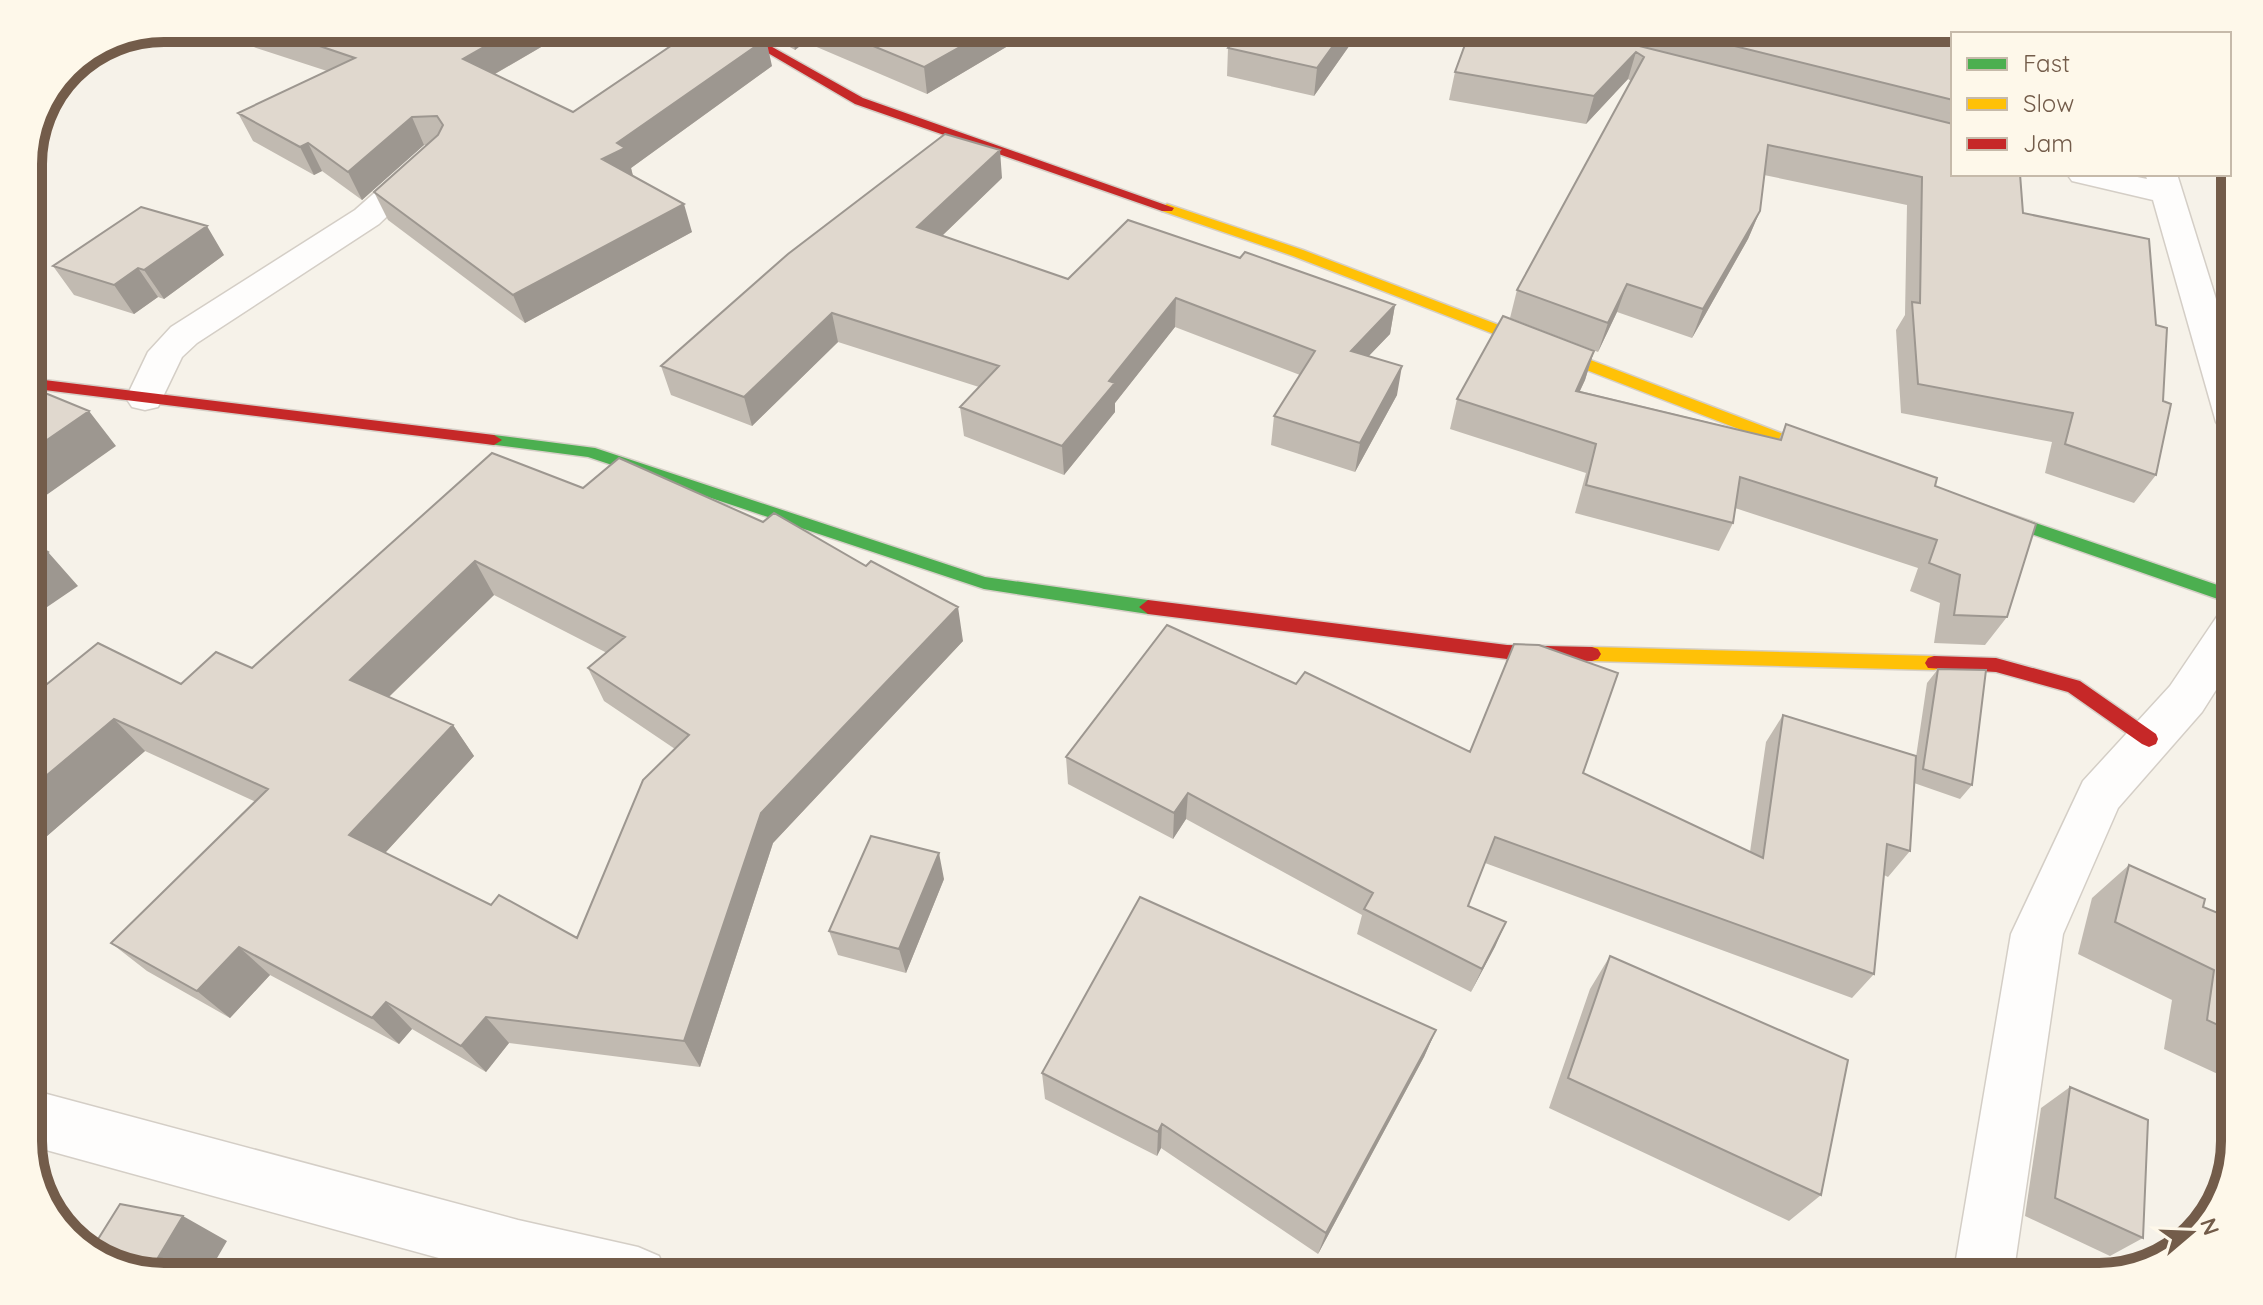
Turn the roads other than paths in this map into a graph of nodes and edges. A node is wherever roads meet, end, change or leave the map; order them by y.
1 (755, 42) edge
2 (437, 154) edge
3 (2099, 176) edge
4 (2164, 184) edge
5 (2221, 375) edge
6 (42, 385) edge
7 (145, 398) junction
8 (1849, 465) edge
9 (1967, 506) edge
10 (2221, 593) edge
11 (2221, 645) edge
12 (2149, 739) junction
13 (42, 1121) edge
14 (576, 1263) edge
15 (1985, 1263) edge

1 - 8 street
2 - 7 street
3 - 4 street
4 - 5 street
6 - 7 street
7 - 12 street
9 - 10 street
11 - 12 street
12 - 15 street
13 - 14 street

